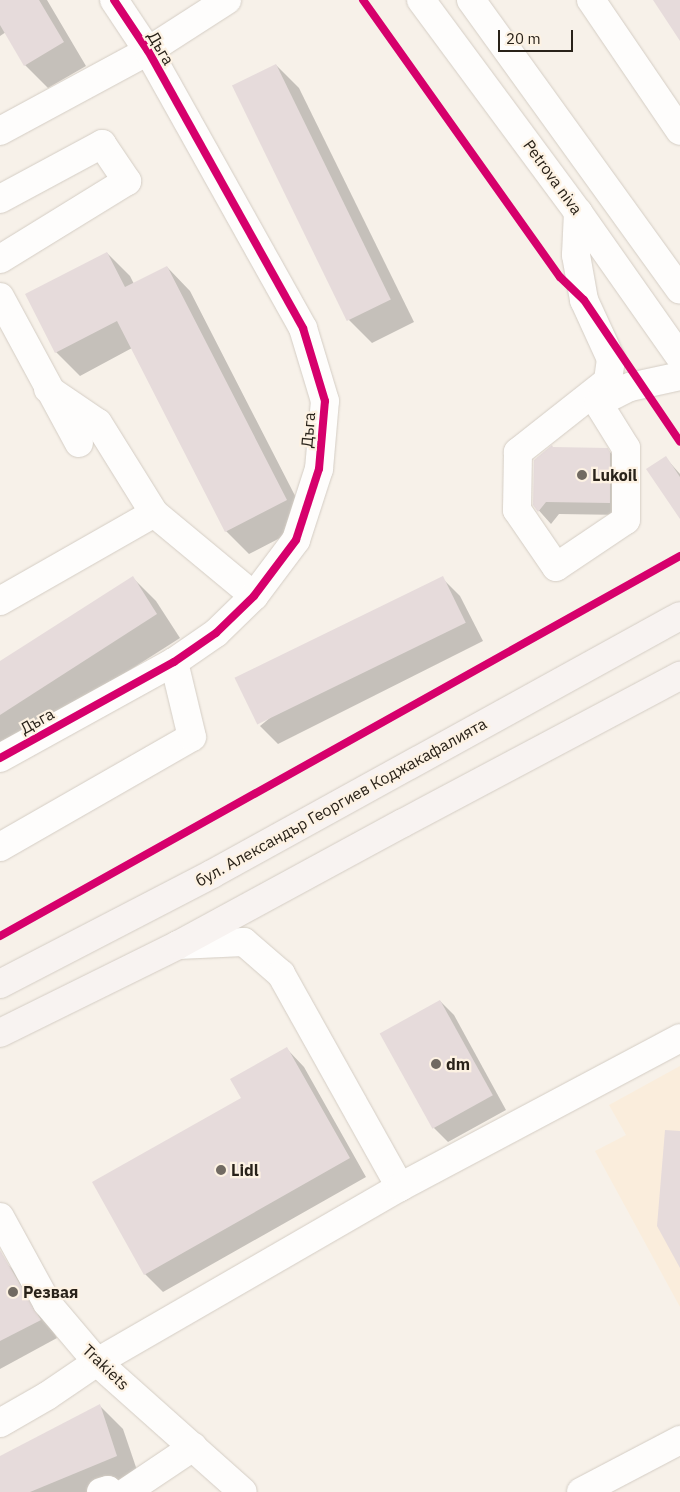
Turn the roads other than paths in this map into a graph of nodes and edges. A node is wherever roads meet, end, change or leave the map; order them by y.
1 (114, 0) edge
2 (227, 0) edge
3 (421, 0) edge
4 (471, 0) edge
5 (591, 0) edge
6 (148, 51) junction
7 (0, 131) edge
8 (680, 131) edge
9 (0, 199) edge
10 (578, 212) junction
11 (0, 259) edge
12 (680, 290) edge
13 (0, 297) edge
14 (680, 357) edge
15 (680, 376) edge
16 (48, 389) junction
17 (595, 398) junction
18 (79, 443) dead end
19 (154, 513) junction
20 (254, 596) junction
21 (0, 600) edge
22 (680, 616) edge
23 (174, 662) junction
24 (680, 676) edge
25 (0, 758) edge
26 (0, 847) edge
27 (178, 945) junction
28 (0, 984) edge
29 (0, 1033) edge
30 (680, 1038) edge
31 (400, 1187) junction
32 (0, 1217) edge
33 (97, 1362) junction
34 (0, 1423) edge
35 (680, 1440) edge
36 (193, 1447) junction
37 (101, 1492) edge
38 (109, 1492) edge
39 (126, 1492) edge
40 (243, 1492) edge
41 (581, 1492) edge

1 - 6 street, Дъга
2 - 6 street
3 - 10 street, Petrova niva
4 - 12 street
5 - 8 street
6 - 7 street
6 - 20 street, Дъга
9 - 11 street
10 - 14 street, Petrova niva
10 - 17 street
13 - 16 street
15 - 17 street
16 - 18 street
16 - 19 street
17 - 17 street
19 - 20 street
19 - 21 street
20 - 23 street, Дъга
22 - 28 main road, бул. Александър Георгиев Коджакафалията
23 - 25 street, Дъга
23 - 26 street
24 - 27 main road
27 - 29 main road
27 - 31 street
30 - 31 street
31 - 33 street
32 - 33 street, Trakiets
33 - 34 street
33 - 36 street, Trakiets
35 - 41 street
36 - 39 street
36 - 40 street, Trakiets
37 - 38 street

